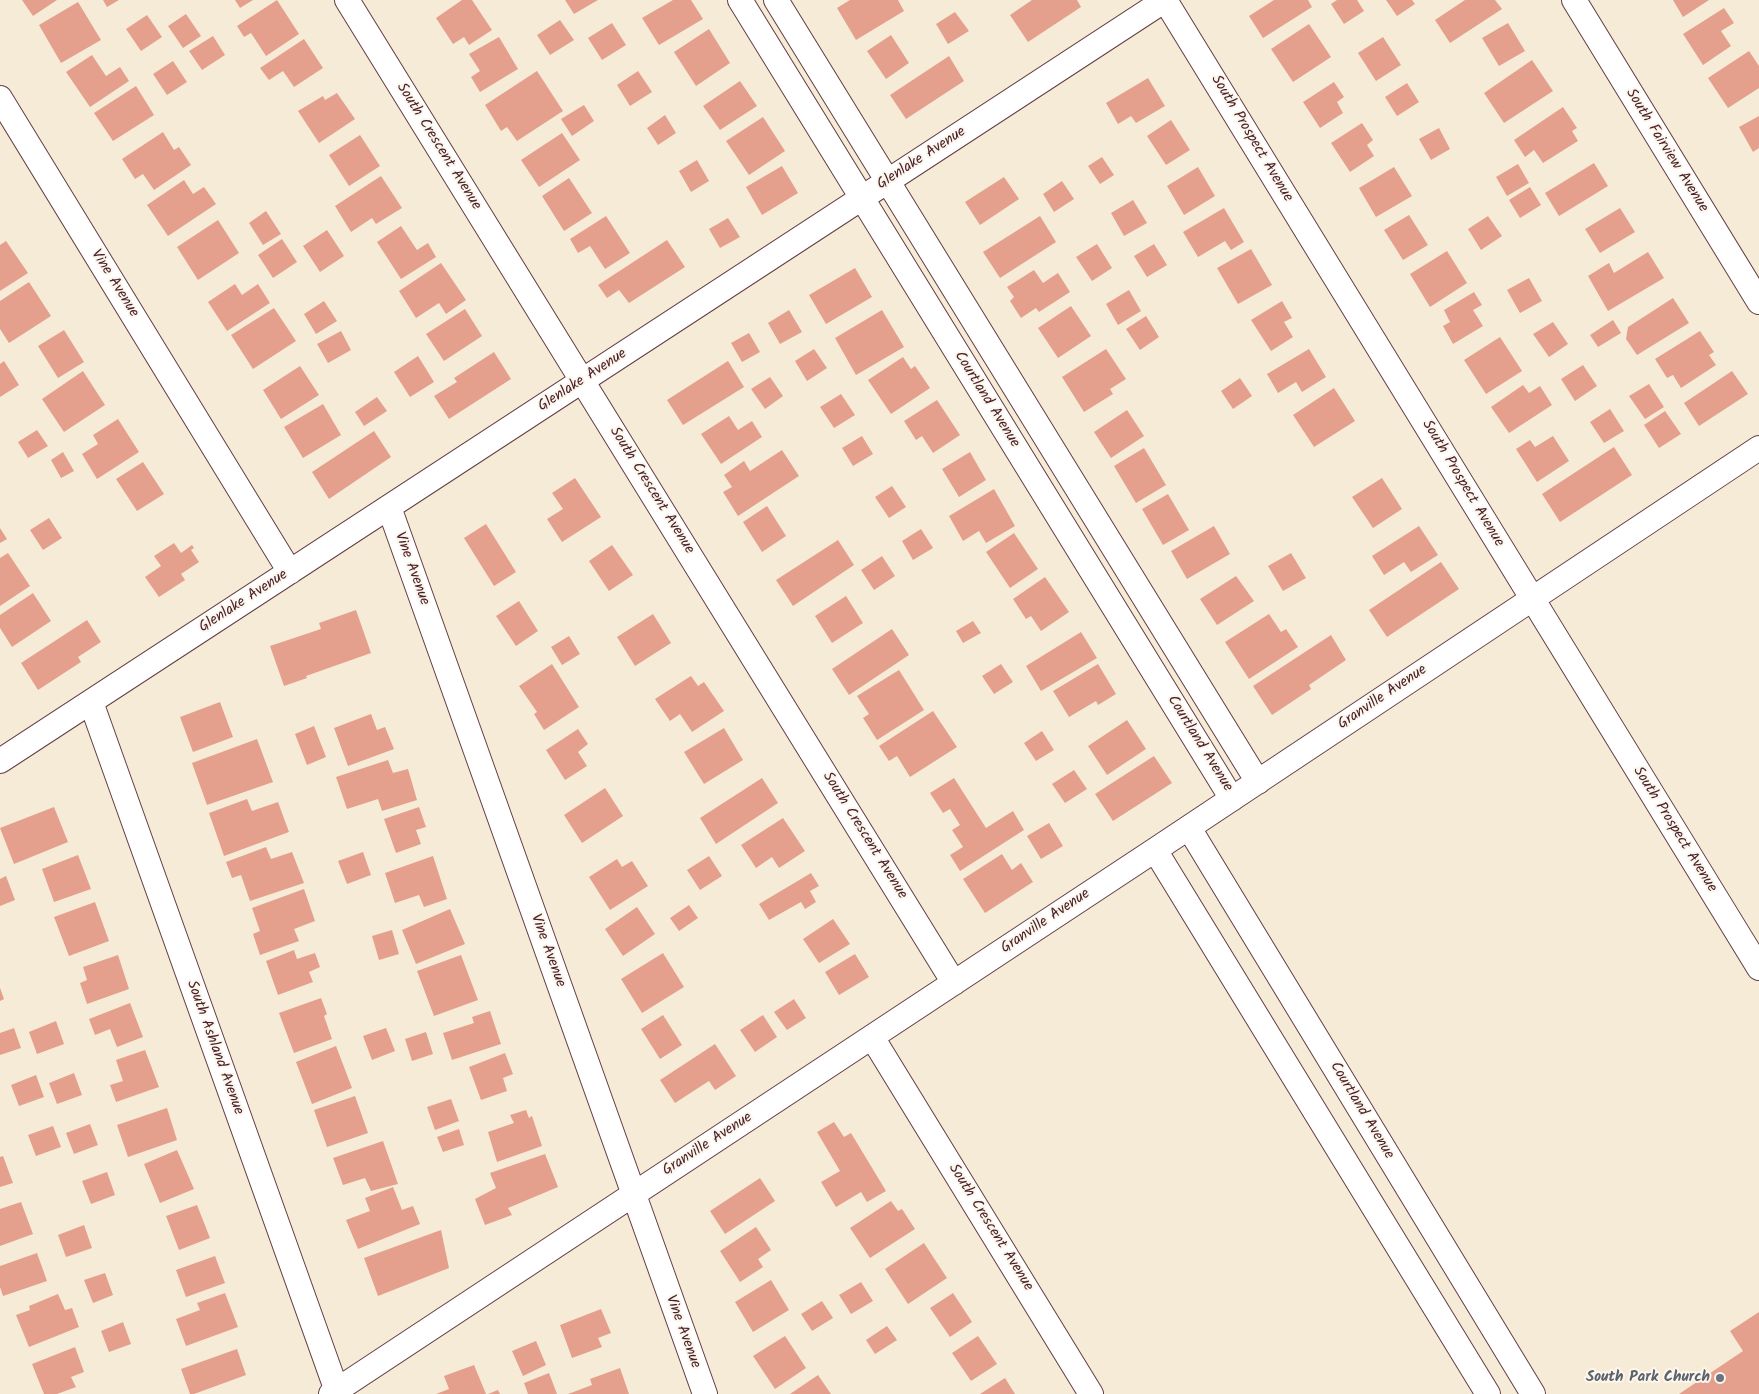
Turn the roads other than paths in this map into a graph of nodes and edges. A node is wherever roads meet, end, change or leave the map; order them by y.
1 (347, 0) edge
2 (740, 0) edge
3 (776, 0) edge
4 (1165, 0) edge
5 (1574, 0) edge
6 (0, 98) edge
7 (888, 181) junction
8 (862, 198) junction
9 (1759, 302) edge
10 (582, 381) junction
11 (1759, 448) edge
12 (389, 507) junction
13 (290, 572) junction
14 (1532, 599) junction
15 (91, 702) junction
16 (0, 760) edge
17 (1258, 782) junction
18 (1232, 799) junction
19 (1189, 828) junction
20 (1155, 850) junction
21 (1759, 968) edge
22 (954, 983) junction
23 (872, 1037) junction
24 (633, 1195) junction
25 (335, 1393) edge
26 (704, 1394) edge
27 (1091, 1394) edge
28 (1488, 1394) edge
29 (1533, 1394) edge

1 - 10 street, South Crescent Avenue
2 - 8 street, Courtland Avenue
3 - 7 street, Courtland Avenue
4 - 7 street, Glenlake Avenue
4 - 14 street, South Prospect Avenue
5 - 9 street, South Fairview Avenue
6 - 13 street, Vine Avenue
7 - 8 street, Glenlake Avenue
7 - 17 street, Courtland Avenue
8 - 10 street, Glenlake Avenue
8 - 18 street, Courtland Avenue
10 - 12 street, Glenlake Avenue
10 - 22 street, South Crescent Avenue
11 - 14 street, Granville Avenue
12 - 13 street, Glenlake Avenue
12 - 24 street, Vine Avenue
13 - 15 street, Glenlake Avenue
14 - 17 street, Granville Avenue
14 - 21 street, South Prospect Avenue
15 - 16 street, Glenlake Avenue
15 - 25 street, South Ashland Avenue
17 - 18 street, Granville Avenue
18 - 19 street, Granville Avenue
19 - 20 street, Granville Avenue
19 - 29 street, Courtland Avenue
20 - 22 street, Granville Avenue
20 - 28 street
22 - 23 street, Granville Avenue
23 - 24 street, Granville Avenue
23 - 27 street, South Crescent Avenue
24 - 25 street, Granville Avenue
24 - 26 street, Vine Avenue

